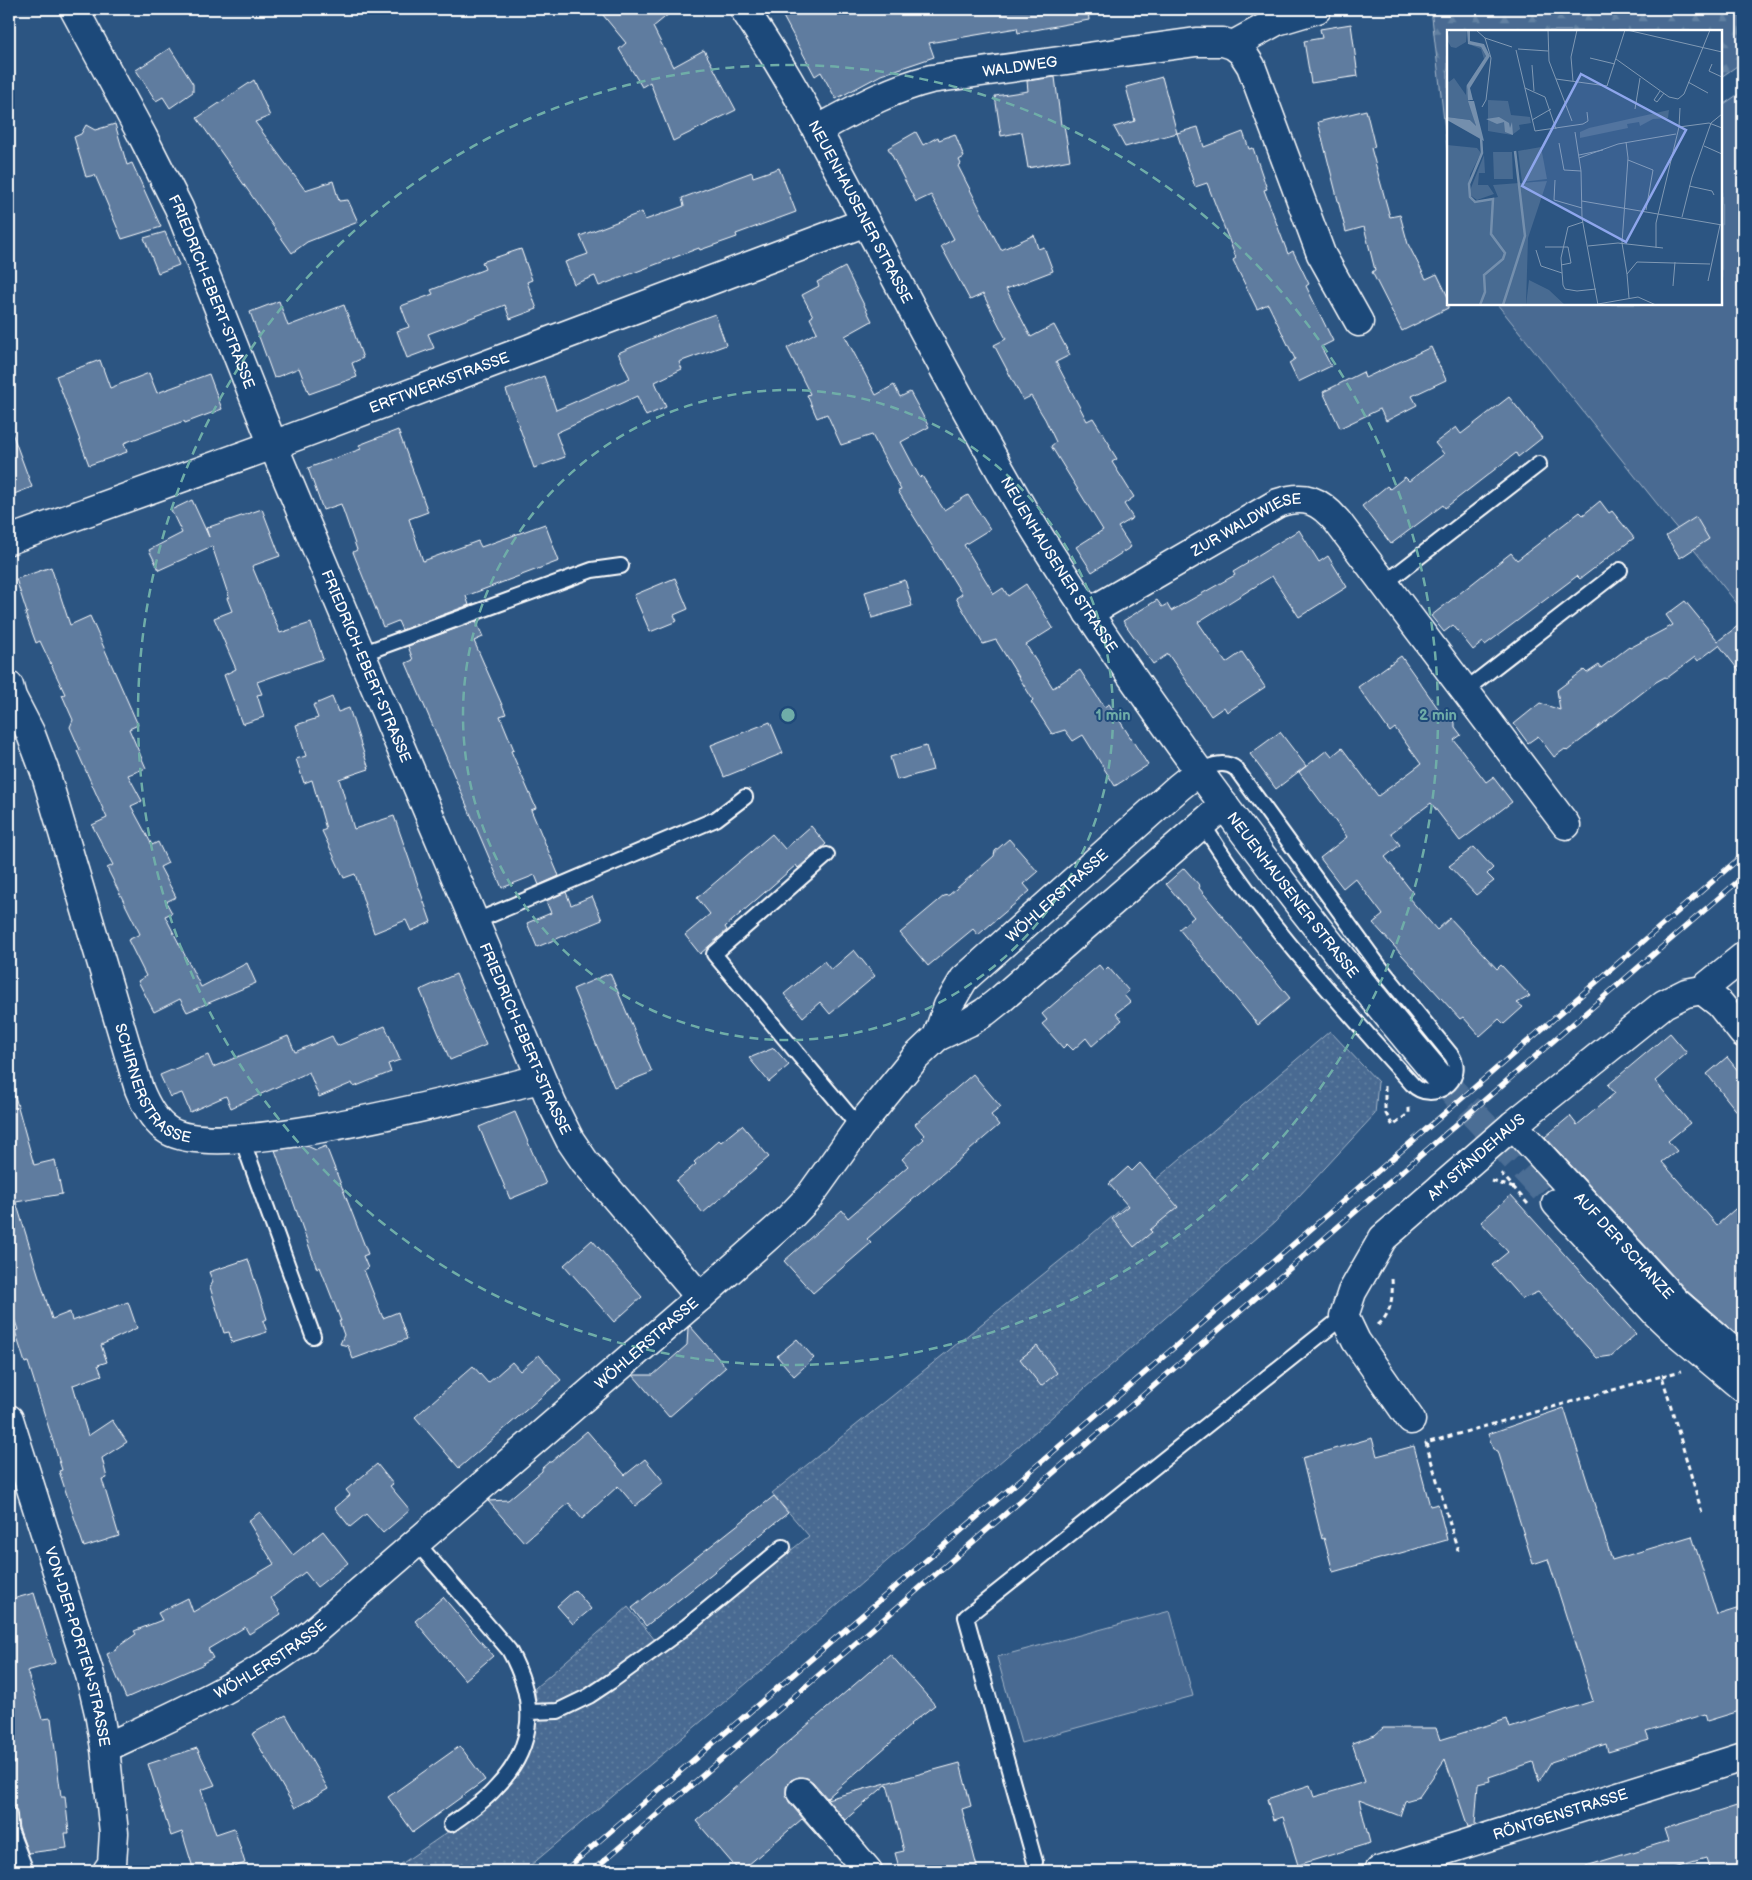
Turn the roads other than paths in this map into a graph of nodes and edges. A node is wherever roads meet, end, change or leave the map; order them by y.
1 (74, 9) edge
2 (744, 9) edge
3 (1317, 9) edge
4 (1233, 45) junction
5 (817, 130) junction
6 (866, 222) junction
7 (1359, 322) dead end
8 (274, 445) junction
9 (1539, 464) dead end
10 (9, 540) edge
11 (621, 566) dead end
12 (1620, 570) dead end
13 (1384, 584) junction
14 (1088, 614) junction
15 (361, 654) junction
16 (9, 686) edge
17 (1464, 691) junction
18 (1199, 771) junction
19 (745, 797) dead end
20 (1224, 805) junction
21 (1202, 823) junction
22 (1566, 825) dead end
23 (827, 856) dead end
24 (474, 922) junction
25 (1743, 957) edge
26 (1702, 990) junction
27 (1743, 1033) edge
28 (937, 1037) junction
29 (1440, 1076) tunnel mouth
30 (540, 1079) junction
31 (1512, 1125) junction
32 (859, 1127) junction
33 (242, 1139) junction
34 (1556, 1203) tunnel mouth
35 (700, 1297) junction
36 (1344, 1316) junction
37 (313, 1336) dead end
38 (1743, 1360) edge
39 (1743, 1388) edge
40 (9, 1419) edge
41 (1411, 1420) dead end
42 (417, 1543) junction
43 (783, 1547) dead end
44 (529, 1712) junction
45 (105, 1748) junction
46 (1743, 1757) edge
47 (801, 1792) dead end
48 (9, 1815) edge
49 (451, 1824) dead end
50 (1035, 1862) dead end
51 (116, 1869) edge
52 (26, 1871) edge
53 (868, 1871) edge
54 (1379, 1871) edge

1 - 8 street, FRIEDRICH-EBERT-STRASSE
2 - 5 street, NEUENHAUSENER STRASSE
3 - 4 street
4 - 5 street, WALDWEG
4 - 7 street
5 - 6 street, NEUENHAUSENER STRASSE
6 - 8 street, ERFTWERKSTRASSE
6 - 14 street, NEUENHAUSENER STRASSE
8 - 10 street, ERFTWERKSTRASSE
8 - 15 street, FRIEDRICH-EBERT-STRASSE
9 - 13 lane
11 - 15 lane
12 - 17 lane
13 - 14 street, ZUR WALDWIESE
13 - 17 street, ZUR WALDWIESE
14 - 18 street, NEUENHAUSENER STRASSE
15 - 24 street, FRIEDRICH-EBERT-STRASSE
16 - 33 street, SCHIRNERSTRASSE
17 - 22 street, ZUR WALDWIESE
18 - 20 street, NEUENHAUSENER STRASSE
18 - 21 lane
18 - 28 street, WÖHLERSTRASSE
19 - 24 lane
20 - 21 street, WÖHLERSTRASSE
20 - 29 street, NEUENHAUSENER STRASSE
21 - 28 street, WÖHLERSTRASSE
23 - 32 lane
24 - 30 street, FRIEDRICH-EBERT-STRASSE
25 - 26 street, AM STÄNDEHAUS
26 - 27 street
26 - 31 street, AM STÄNDEHAUS
28 - 32 street, WÖHLERSTRASSE
30 - 33 street, SCHIRNERSTRASSE
30 - 35 street, FRIEDRICH-EBERT-STRASSE
31 - 36 street, AM STÄNDEHAUS
31 - 38 street, AUF DER SCHANZE
32 - 35 street, WÖHLERSTRASSE
33 - 37 lane
34 - 39 street, AUF DER SCHANZE
35 - 42 street, WÖHLERSTRASSE
36 - 41 street
36 - 50 lane
40 - 45 street, VON-DER-PORTEN-STRASSE
42 - 44 lane
42 - 45 street, WÖHLERSTRASSE
43 - 44 lane
44 - 49 lane
45 - 51 street, VON-DER-PORTEN-STRASSE
46 - 54 street, RÖNTGENSTRASSE
47 - 53 street
48 - 52 lane

